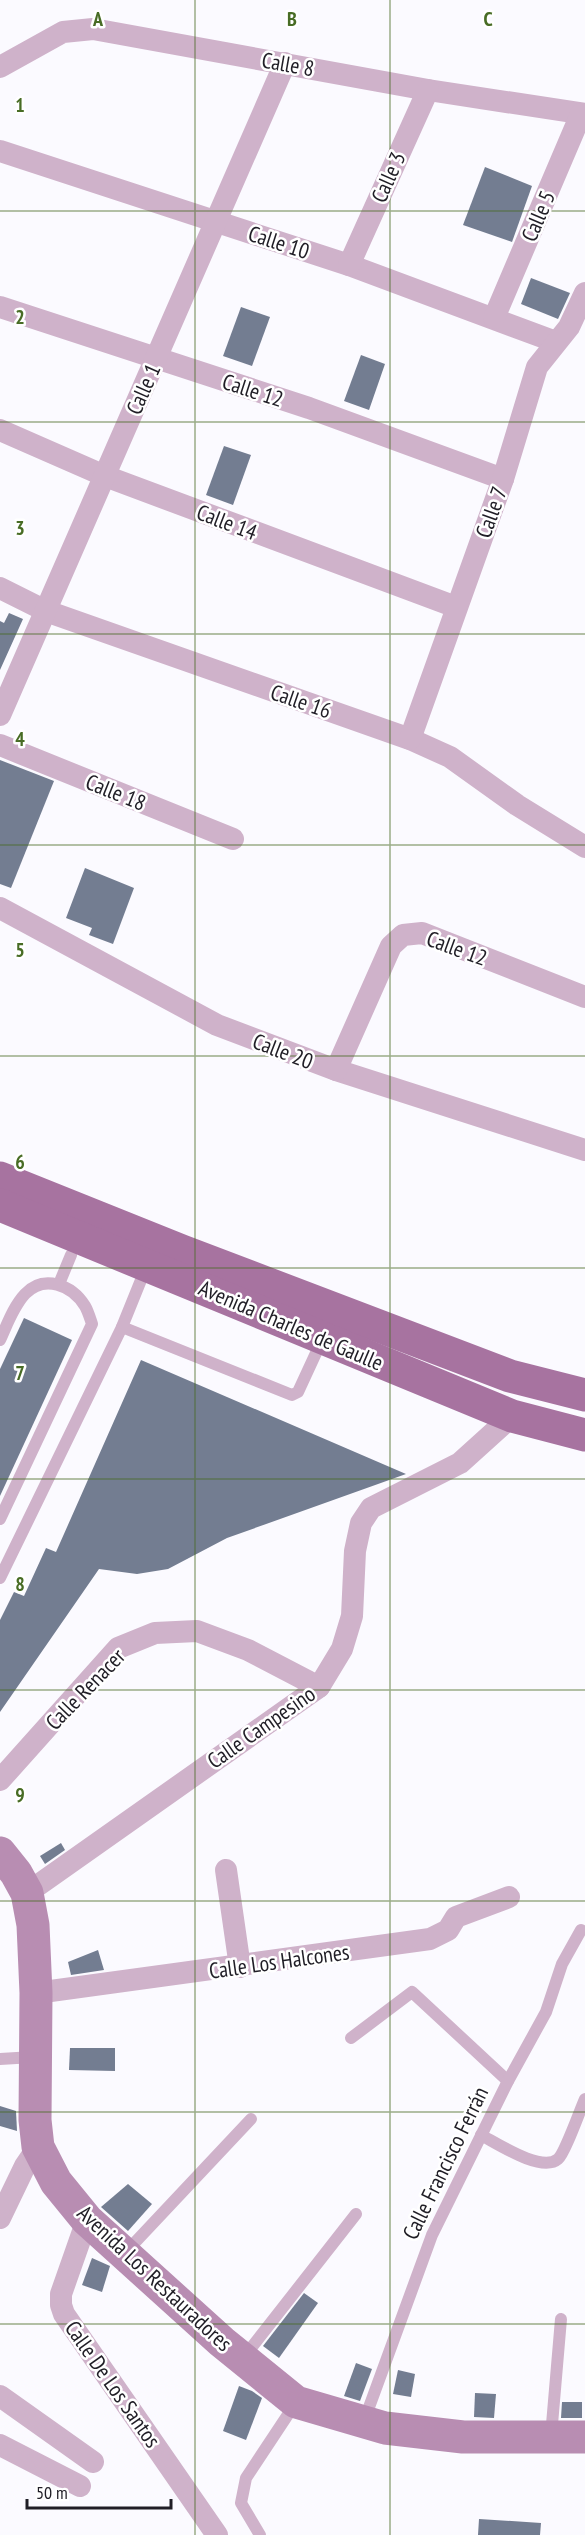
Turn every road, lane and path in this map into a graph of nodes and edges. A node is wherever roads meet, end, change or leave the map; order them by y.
1 (285, 63) junction
2 (0, 67) edge
3 (428, 90) junction
4 (583, 114) edge
5 (0, 151) edge
6 (217, 221) junction
7 (349, 265) junction
8 (585, 293) edge
9 (0, 306) edge
10 (494, 318) junction
11 (556, 342) junction
12 (156, 358) junction
13 (0, 430) edge
14 (105, 476) junction
15 (503, 479) junction
16 (0, 588) edge
17 (456, 607) junction
18 (46, 611) junction
19 (0, 715) edge
20 (410, 739) junction
21 (0, 744) edge
22 (233, 839) dead end
23 (585, 847) edge
24 (0, 908) edge
25 (585, 997) edge
26 (336, 1070) junction
27 (585, 1150) edge
28 (0, 1157) edge
29 (0, 1179) edge
30 (0, 1206) edge
31 (0, 1228) edge
32 (178, 1263) junction
33 (65, 1269) junction
34 (141, 1280) junction
35 (123, 1327) junction
36 (0, 1340) edge
37 (322, 1340) junction
38 (585, 1395) edge
39 (512, 1416) junction
40 (585, 1435) edge
41 (0, 1519) edge
42 (0, 1578) edge
43 (319, 1687) junction
44 (0, 1780) edge
45 (0, 1852) edge
46 (226, 1870) dead end
47 (27, 1893) junction
48 (509, 1897) dead end
49 (581, 1930) dead end
50 (240, 1966) junction
51 (36, 1993) junction
52 (351, 2038) dead end
53 (35, 2057) junction
54 (0, 2059) edge
55 (508, 2081) junction
56 (585, 2099) edge
57 (251, 2119) dead end
58 (481, 2135) junction
59 (38, 2146) junction
60 (356, 2214) dead end
61 (0, 2218) edge
62 (87, 2220) junction
63 (124, 2254) junction
64 (561, 2319) dead end
65 (243, 2358) junction
66 (0, 2396) edge
67 (296, 2402) junction
68 (364, 2422) junction
69 (576, 2433) edge
70 (0, 2445) edge
71 (93, 2462) dead end
72 (80, 2486) dead end
73 (217, 2535) edge
74 (260, 2535) edge

1 - 2 street, Calle 8
1 - 3 street, Calle 8
1 - 6 street, Calle 1
3 - 4 street, Calle 8
3 - 7 street, Calle 3
4 - 10 street, Calle 5
5 - 6 street, Calle 10
6 - 7 street, Calle 10
6 - 12 street, Calle 1
7 - 10 street, Calle 10
8 - 11 street, Calle 7
9 - 12 street, Calle 12
10 - 11 street, Calle 10
11 - 15 street, Calle 7
12 - 14 street, Calle 1
12 - 15 street, Calle 12
13 - 14 street, Calle 14
14 - 17 street, Calle 14
14 - 18 street, Calle 1
15 - 17 street, Calle 7
16 - 18 street, Calle 16
17 - 20 street, Calle 7
18 - 19 street, Calle 1
18 - 20 street, Calle 16
20 - 23 street, Calle 16
21 - 22 street, Calle 18
24 - 26 street, Calle 20
25 - 26 street, Calle 12
26 - 27 street, Calle 20
28 - 32 main road
29 - 32 main road, Avenida Charles de Gaulle
30 - 32 main road, Avenida Charles de Gaulle
31 - 33 main road
32 - 34 main road
32 - 37 main road, Avenida Charles de Gaulle
32 - 38 main road, Avenida Charles de Gaulle
33 - 34 main road
33 - 36 lane
33 - 41 lane
34 - 35 lane
35 - 37 lane
35 - 42 lane
37 - 39 main road, Avenida Charles de Gaulle
39 - 40 main road, Avenida Charles de Gaulle
39 - 43 street, Calle Campesino
43 - 44 street, Calle Renacer
43 - 47 street, Calle Campesino
45 - 47 street, Avenida Los Restauradores
46 - 50 street
47 - 51 street, Avenida Los Restauradores
48 - 50 street, Calle Los Halcones
49 - 55 lane, Calle Francisco Ferrán
50 - 51 street, Calle Los Halcones
51 - 53 street, Avenida Los Restauradores
52 - 55 lane
53 - 54 lane
53 - 59 street, Avenida Los Restauradores
55 - 58 lane, Calle Francisco Ferrán
56 - 58 lane
57 - 63 lane
58 - 68 lane, Calle Francisco Ferrán
59 - 61 street
59 - 62 street, Avenida Los Restauradores
60 - 65 lane
62 - 63 street, Avenida Los Restauradores
62 - 73 street, Calle De Los Santos
63 - 65 street, Avenida Los Restauradores
64 - 69 lane
65 - 67 street, Avenida Los Restauradores
66 - 71 street
67 - 68 street, Avenida Los Restauradores
67 - 74 lane
68 - 69 street, Avenida Los Restauradores
70 - 72 street

